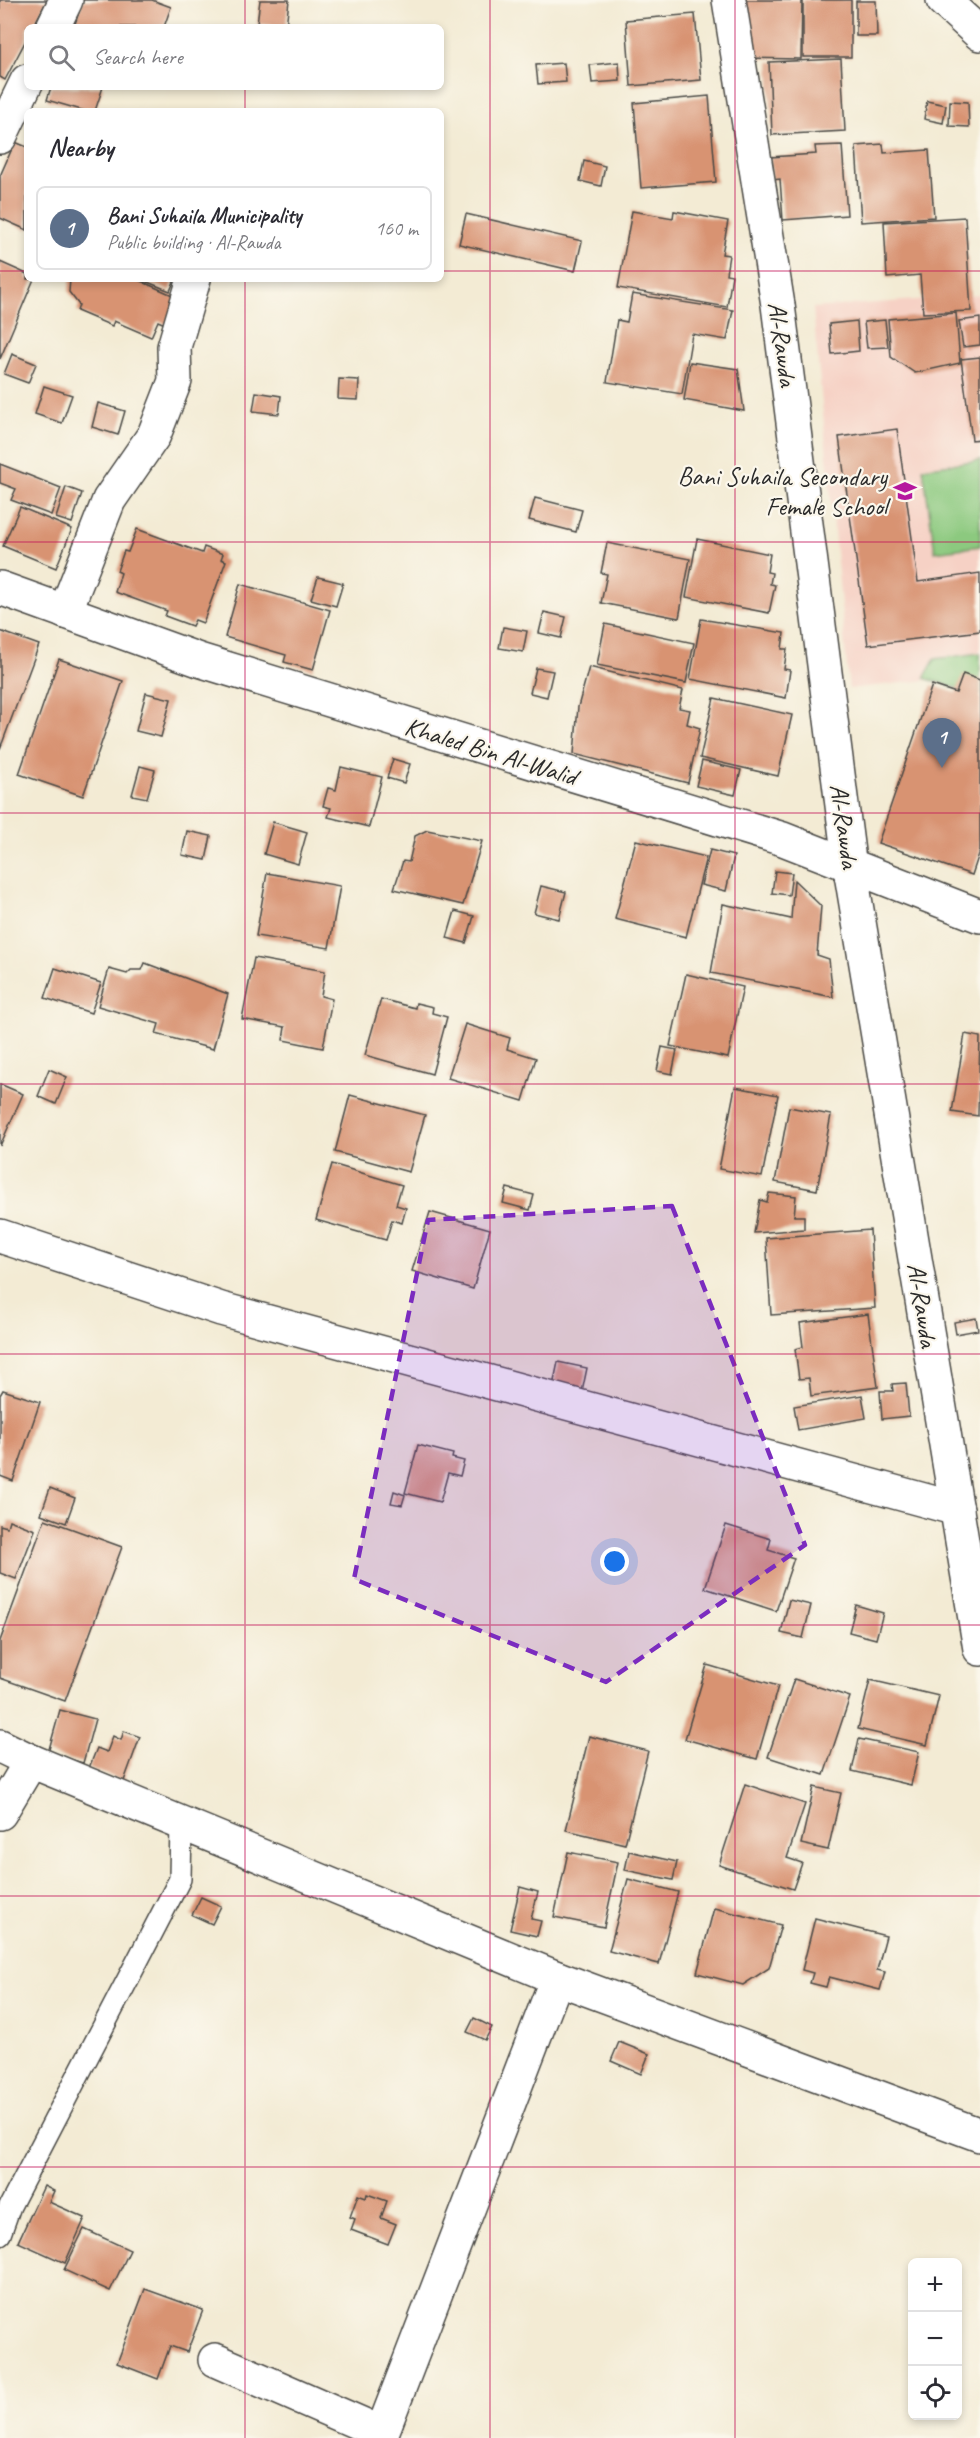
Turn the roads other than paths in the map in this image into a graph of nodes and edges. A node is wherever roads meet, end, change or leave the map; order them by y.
1 (66, 0) edge
2 (729, 0) edge
3 (943, 0) edge
4 (54, 24) edge
5 (980, 33) edge
6 (24, 87) edge
7 (0, 136) edge
8 (193, 282) edge
9 (0, 588) edge
10 (64, 612) junction
11 (850, 868) junction
12 (980, 916) edge
13 (0, 1236) edge
14 (957, 1509) junction
15 (980, 1649) edge
16 (0, 1746) edge
17 (31, 1761) junction
18 (0, 1813) edge
19 (181, 1823) junction
20 (557, 1978) junction
21 (980, 2135) edge
22 (0, 2234) edge
23 (215, 2360) dead end
24 (381, 2436) edge

1 - 4 street
2 - 11 street, Al-Rawda
3 - 5 street
6 - 7 street
8 - 10 street
9 - 10 street, Khaled Bin Al-Walid
10 - 11 street, Khaled Bin Al-Walid
11 - 12 street, Khaled Bin Al-Walid
11 - 14 street, Al-Rawda
13 - 14 street
14 - 15 street, Al-Rawda
16 - 17 street
17 - 18 street
17 - 19 street
19 - 20 street
19 - 22 lane
20 - 21 street
20 - 24 street
23 - 24 street

